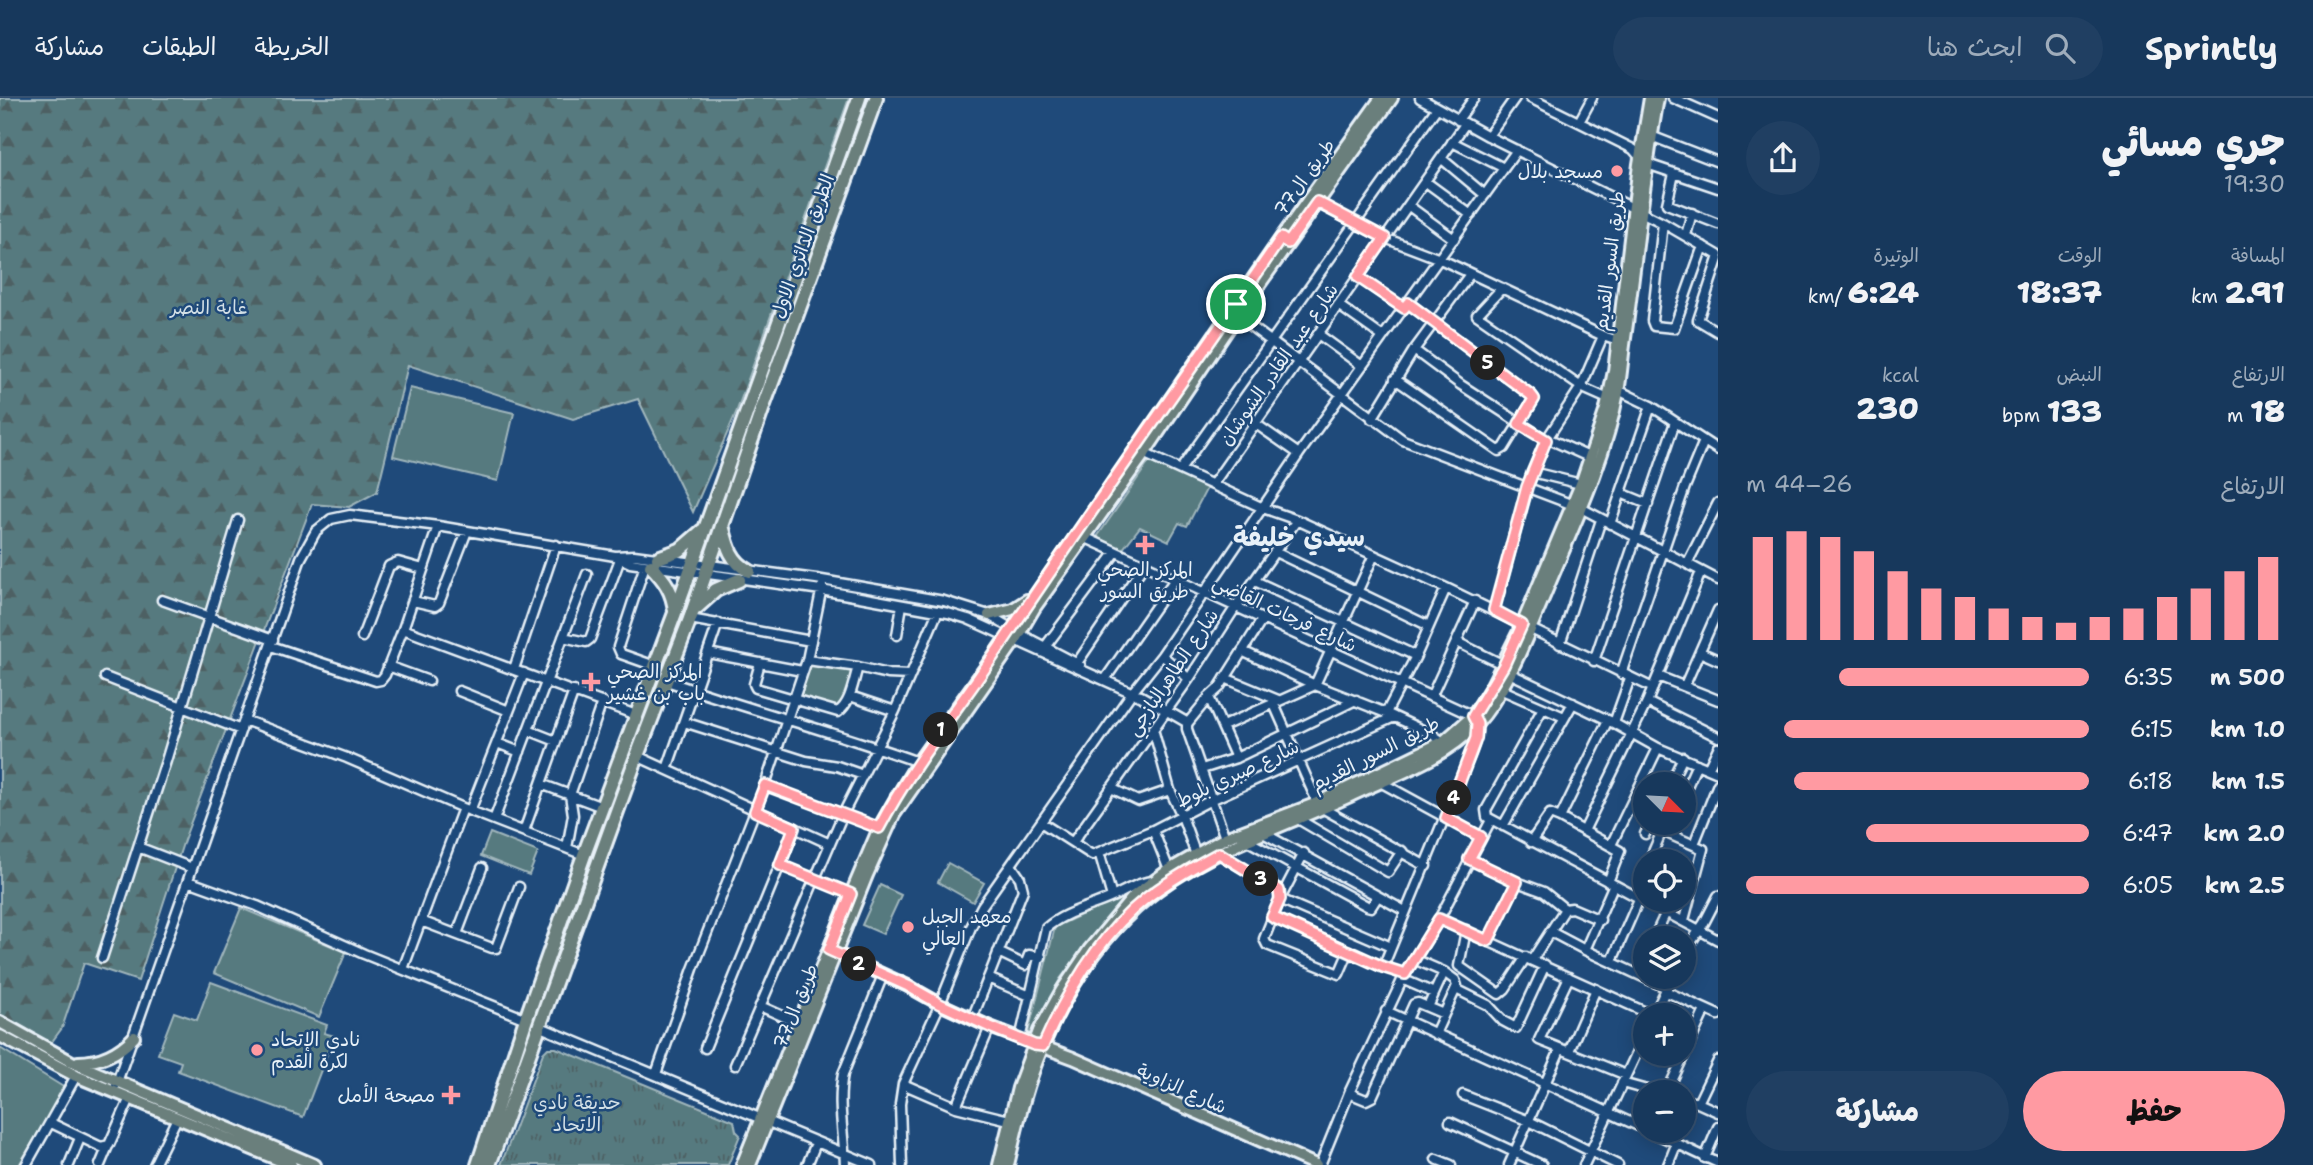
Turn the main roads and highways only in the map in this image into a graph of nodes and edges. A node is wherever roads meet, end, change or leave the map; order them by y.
1 (859, 98) edge
2 (876, 98) edge
3 (1381, 98) edge
4 (1392, 98) edge
5 (1650, 98) edge
6 (1658, 98) edge
7 (1643, 160) junction
8 (1285, 240) junction
9 (1620, 342) junction
10 (1140, 452) junction
11 (1576, 505) junction
12 (722, 525) junction
13 (704, 528) junction
14 (1032, 597) junction
15 (675, 613) junction
16 (692, 615) junction
17 (989, 615) road end
18 (1013, 635) junction
19 (1506, 669) junction
20 (1475, 720) junction
21 (1319, 806) junction
22 (1121, 918) junction
23 (832, 952) junction
24 (0, 1022) edge
25 (0, 1036) edge
26 (134, 1037) road end
27 (1038, 1045) junction
28 (72, 1062) junction
29 (116, 1087) junction
30 (764, 1121) junction
31 (291, 1165) edge
32 (315, 1165) edge
33 (478, 1165) edge
34 (489, 1165) edge
35 (741, 1165) edge
36 (750, 1165) edge
37 (999, 1165) edge
38 (1008, 1165) edge
39 (1318, 1165) edge

1 - 13 highway, الطريق الدائري الاول
2 - 12 highway, الطريق الدائري الاول
3 - 8 main road, طريق ال77
4 - 8 main road, طريق ال77
5 - 7 main road, طريق السور القديم
6 - 7 main road, طريق السور القديم
7 - 9 main road, طريق السور القديم
8 - 10 main road, طريق ال77
8 - 10 main road, طريق ال77
9 - 11 main road, طريق السور القديم
9 - 11 main road, طريق السور القديم
10 - 14 main road
10 - 18 main road, طريق ال77
11 - 19 main road, طريق السور القديم
12 - 16 highway, الطريق الدائري الاول
12 - 16 highway
13 - 15 highway, الطريق الدائري الاول
13 - 15 highway
14 - 17 main road
14 - 18 main road
15 - 33 highway, الطريق الدائري الاول
16 - 34 highway, الطريق الدائري الاول
18 - 23 main road, طريق ال77
18 - 23 main road
19 - 20 main road, طريق السور القديم
19 - 20 main road, طريق السور القديم
20 - 21 main road, طريق السور القديم
20 - 21 main road, طريق السور القديم
21 - 22 main road, طريق السور القديم
21 - 22 main road, طريق السور القديم
22 - 27 main road, طريق السور القديم
23 - 27 main road, شارع الزاوية
23 - 30 main road, طريق ال77
23 - 30 main road
24 - 28 main road
25 - 29 main road
26 - 28 main road
27 - 37 main road, طريق السور القديم
27 - 38 main road, طريق السور القديم
27 - 39 main road, شارع الزاوية
28 - 29 main road
29 - 31 main road
29 - 32 main road
30 - 35 main road
30 - 36 main road, طريق ال77

